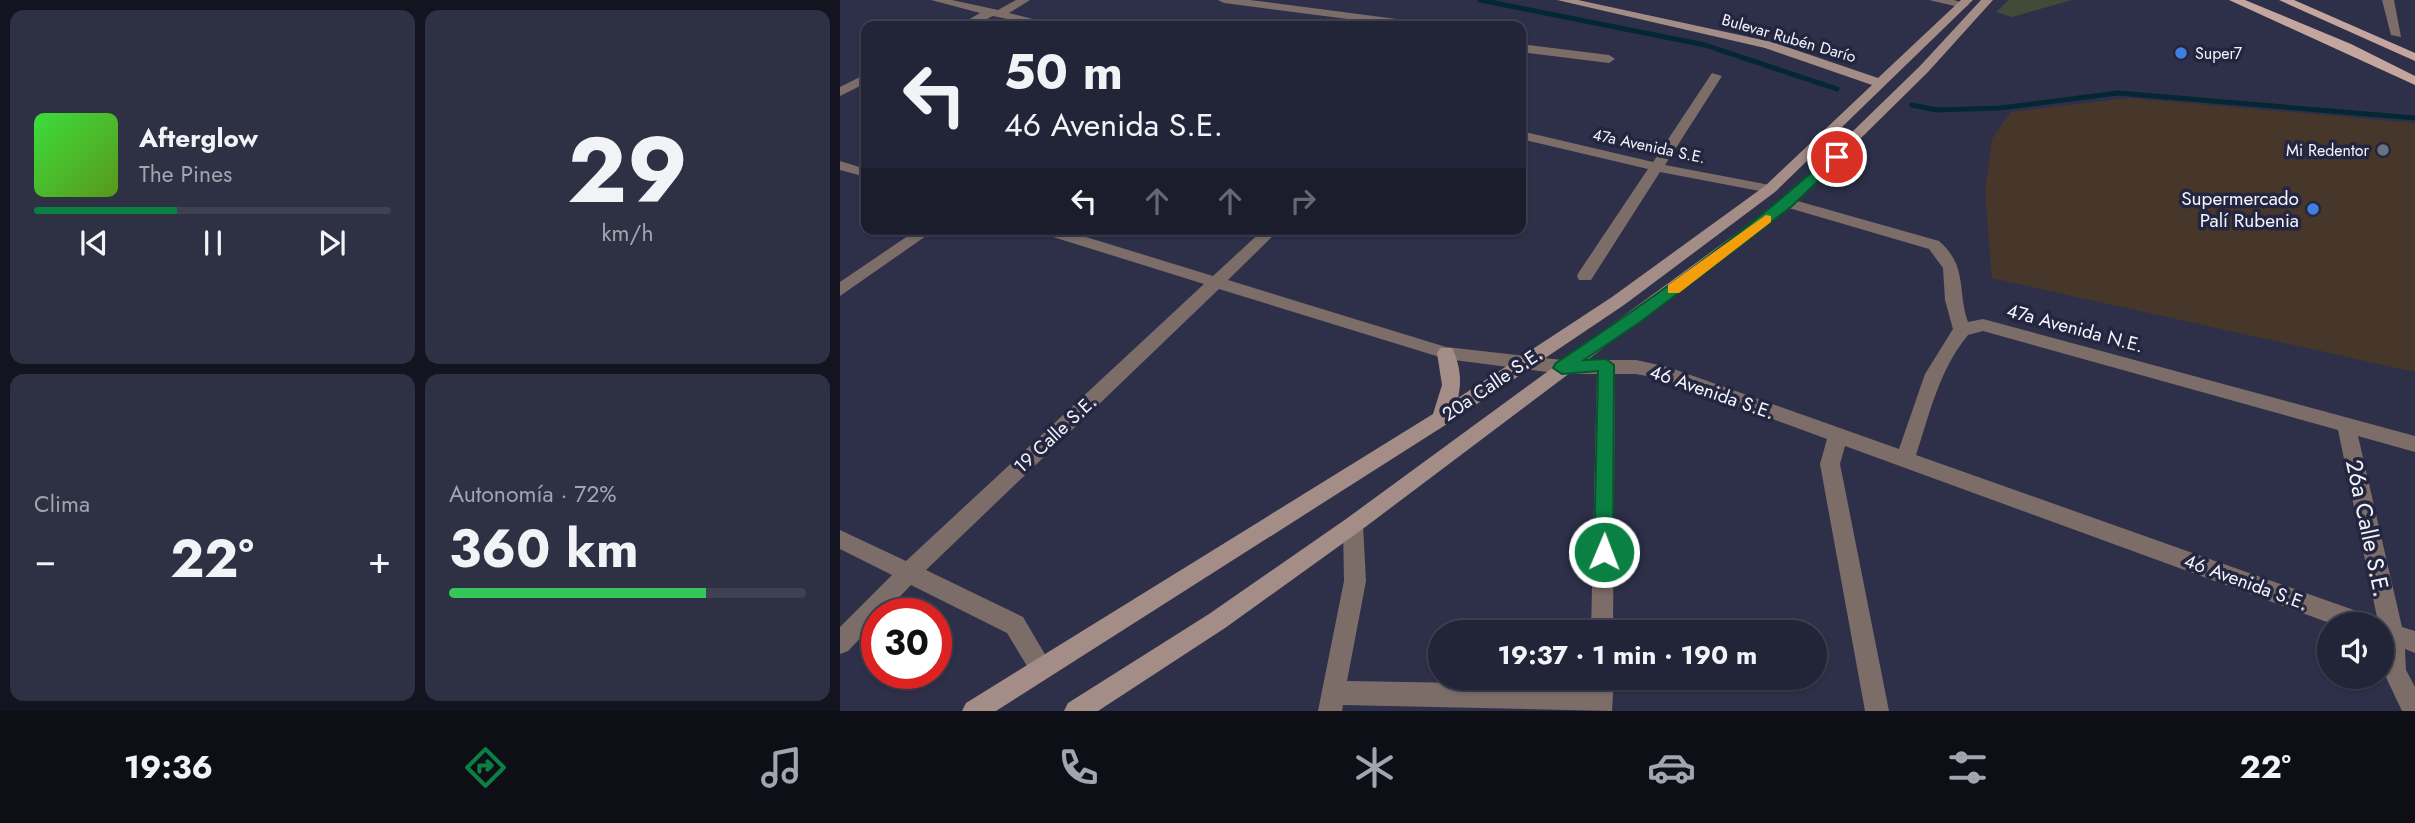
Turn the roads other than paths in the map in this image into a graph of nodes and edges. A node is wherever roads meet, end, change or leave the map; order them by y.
1 (937, 0) edge
2 (1024, 0) edge
3 (1224, 0) edge
4 (1563, 0) edge
5 (1935, 0) edge
6 (1987, 0) edge
7 (2235, 0) edge
8 (2263, 0) edge
9 (2285, 0) edge
10 (2314, 0) edge
11 (2389, 0) edge
12 (1965, 2) edge
13 (996, 12) junction
14 (975, 21) edge
15 (1033, 21) edge
16 (1388, 21) edge
17 (2397, 35) junction
18 (2415, 44) edge
19 (1526, 49) edge
20 (2415, 57) edge
21 (1609, 59) dead end
22 (2415, 68) edge
23 (1716, 76) dead end
24 (861, 81) edge
25 (2415, 81) edge
26 (1882, 84) junction
27 (840, 92) edge
28 (1526, 136) edge
29 (840, 165) edge
30 (1656, 167) junction
31 (861, 171) edge
32 (1770, 189) junction
33 (1787, 203) junction
34 (920, 235) edge
35 (1061, 235) edge
36 (1267, 235) edge
37 (1585, 276) dead end
38 (1216, 284) junction
39 (840, 290) edge
40 (1962, 330) junction
41 (1446, 354) junction
42 (1520, 364) junction
43 (1606, 365) junction
44 (1562, 368) junction
45 (1440, 419) junction
46 (2346, 425) junction
47 (1838, 436) junction
48 (2415, 444) edge
49 (1905, 460) junction
50 (1353, 525) junction
51 (840, 539) edge
52 (909, 572) junction
53 (2329, 612) edge
54 (2383, 612) edge
55 (1602, 620) edge
56 (2394, 635) edge
57 (2415, 642) edge
58 (840, 643) edge
59 (2394, 666) edge
60 (1041, 668) junction
61 (1601, 695) edge
62 (1332, 702) edge
63 (974, 711) edge
64 (1076, 711) edge
65 (1877, 711) edge
66 (2397, 711) edge
67 (2414, 711) edge

1 - 13 street
2 - 13 street
3 - 16 street
4 - 26 street, Bulevar Rubén Darío
5 - 12 street
6 - 33 street, 20a Calle S.E.
7 - 25 main road
8 - 22 main road
9 - 20 main road
10 - 17 main road
11 - 17 street
12 - 26 street, 20a Calle S.E.
13 - 14 street
13 - 15 street
17 - 18 main road
19 - 21 street
23 - 30 street
24 - 27 street
26 - 32 street, 20a Calle S.E.
28 - 30 street, 47a Avenida S.E.
29 - 31 street
30 - 32 street, 47a Avenida S.E.
30 - 37 street
32 - 42 street, 20a Calle S.E.
33 - 40 street
33 - 44 street, 20a Calle S.E.
34 - 39 street
35 - 38 street, 46 Avenida S.E.
36 - 38 street, 19 Calle S.E.
38 - 41 street, 46 Avenida S.E.
38 - 52 street, 19 Calle S.E.
40 - 46 street, 47a Avenida N.E.
40 - 49 street
41 - 42 street, 46 Avenida S.E.
41 - 45 street
42 - 44 street, 46 Avenida S.E.
42 - 45 street, 20a Calle S.E.
43 - 44 street, 46 Avenida S.E.
43 - 47 street, 46 Avenida S.E.
43 - 55 street
44 - 50 street, 20a Calle S.E.
45 - 60 street, 20a Calle S.E.
46 - 48 street, 47a Avenida N.E.
46 - 54 street, 26a Calle S.E.
47 - 49 street, 46 Avenida S.E.
47 - 65 street
49 - 53 street, 46 Avenida S.E.
50 - 62 street
50 - 64 street, 20a Calle S.E.
51 - 52 street
52 - 58 street, 19 Calle S.E.
52 - 60 street
56 - 57 street
59 - 67 street, 26a Calle S.E.
60 - 63 street, 20a Calle S.E.
61 - 62 street
66 - 67 street

